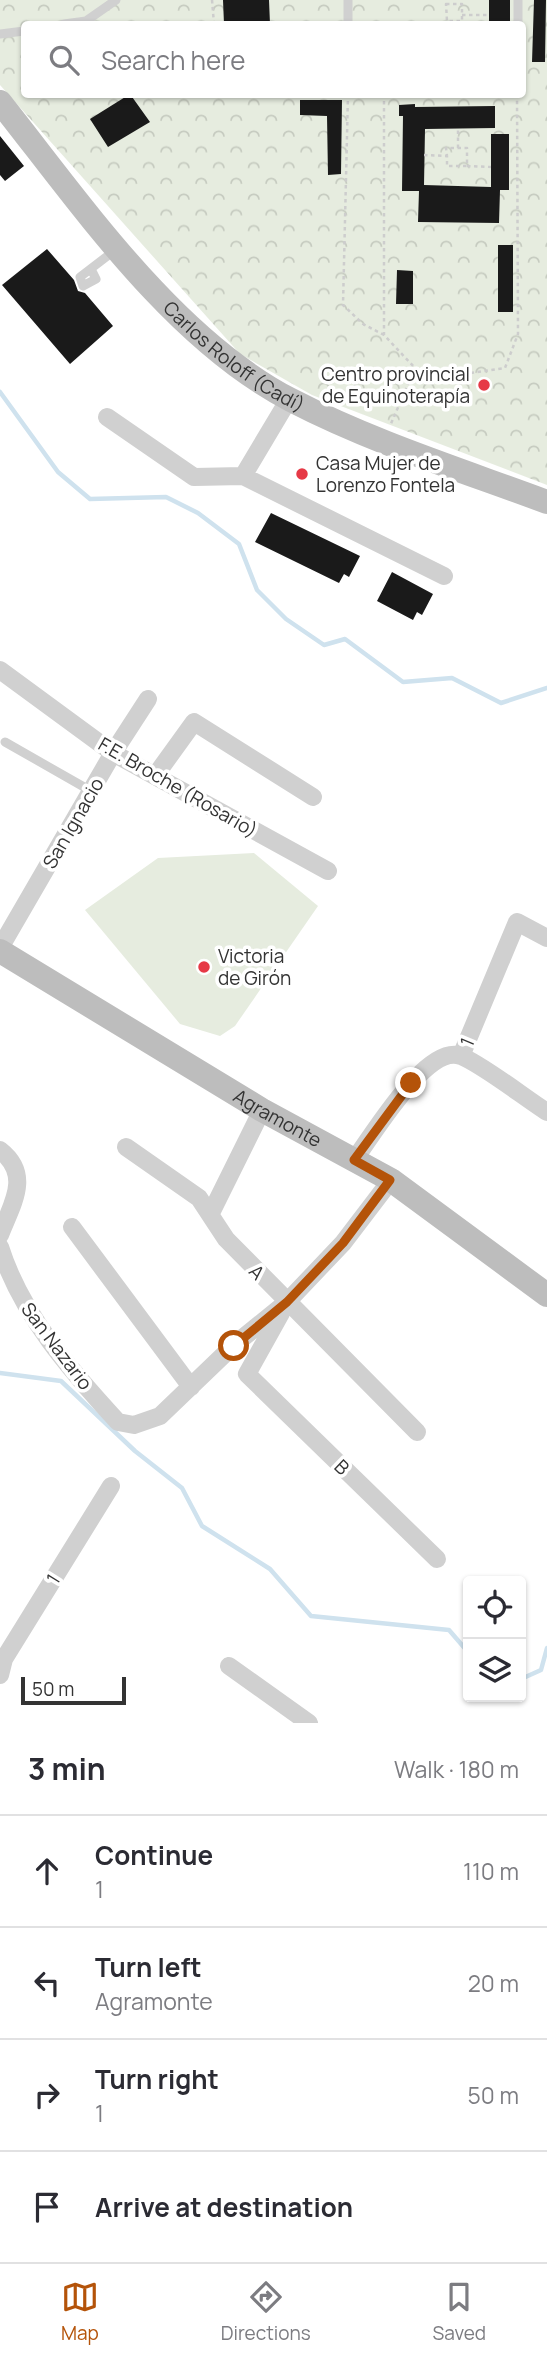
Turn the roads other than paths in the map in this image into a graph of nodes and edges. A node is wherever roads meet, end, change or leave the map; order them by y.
1 (116, 0) edge
2 (348, 0) edge
3 (518, 0) edge
4 (86, 21) edge
5 (348, 21) edge
6 (518, 21) edge
7 (21, 31) edge
8 (0, 34) edge
9 (0, 102) edge
10 (118, 247) junction
11 (91, 269) dead end
12 (289, 399) junction
13 (107, 417) dead end
14 (243, 476) junction
15 (547, 502) edge
16 (444, 576) dead end
17 (0, 670) edge
18 (148, 699) dead end
19 (5, 742) dead end
20 (113, 753) junction
21 (155, 776) junction
22 (91, 791) junction
23 (313, 797) dead end
24 (328, 871) dead end
25 (547, 938) edge
26 (0, 949) edge
27 (461, 1056) junction
28 (262, 1110) junction
29 (547, 1112) edge
30 (126, 1147) dead end
31 (0, 1150) edge
32 (354, 1160) junction
33 (390, 1180) junction
34 (211, 1213) junction
35 (72, 1227) dead end
36 (0, 1235) edge
37 (0, 1247) edge
38 (547, 1295) edge
39 (287, 1302) junction
40 (191, 1387) junction
41 (417, 1432) dead end
42 (111, 1486) dead end
43 (438, 1559) dead end
44 (1, 1664) edge
45 (229, 1666) dead end
46 (309, 1723) edge

1 - 4 lane
2 - 5 lane
3 - 6 lane
7 - 8 lane
9 - 10 street, Carlos Roloff (Cadí)
10 - 11 lane
10 - 12 street, Carlos Roloff (Cadí)
12 - 14 street
12 - 15 street, Carlos Roloff (Cadí)
13 - 14 street
14 - 16 street
17 - 20 street, F.E. Broche (Rosario)
18 - 20 street, San Ignacio
19 - 22 lane
20 - 21 street, F.E. Broche (Rosario)
20 - 22 street, San Ignacio
21 - 23 street
21 - 24 street, F.E. Broche (Rosario)
22 - 26 street, San Ignacio
25 - 27 street, 1
26 - 28 street, Agramonte
27 - 29 street
27 - 32 street, 1
28 - 32 street, Agramonte
28 - 34 street
30 - 34 street, A
31 - 36 street
32 - 33 street, Agramonte
33 - 38 street, Agramonte
33 - 39 street
34 - 39 street, A
35 - 40 street
37 - 40 street, San Nazario
39 - 40 street
39 - 41 street, A
39 - 43 street, B
42 - 44 street, 1
45 - 46 street

